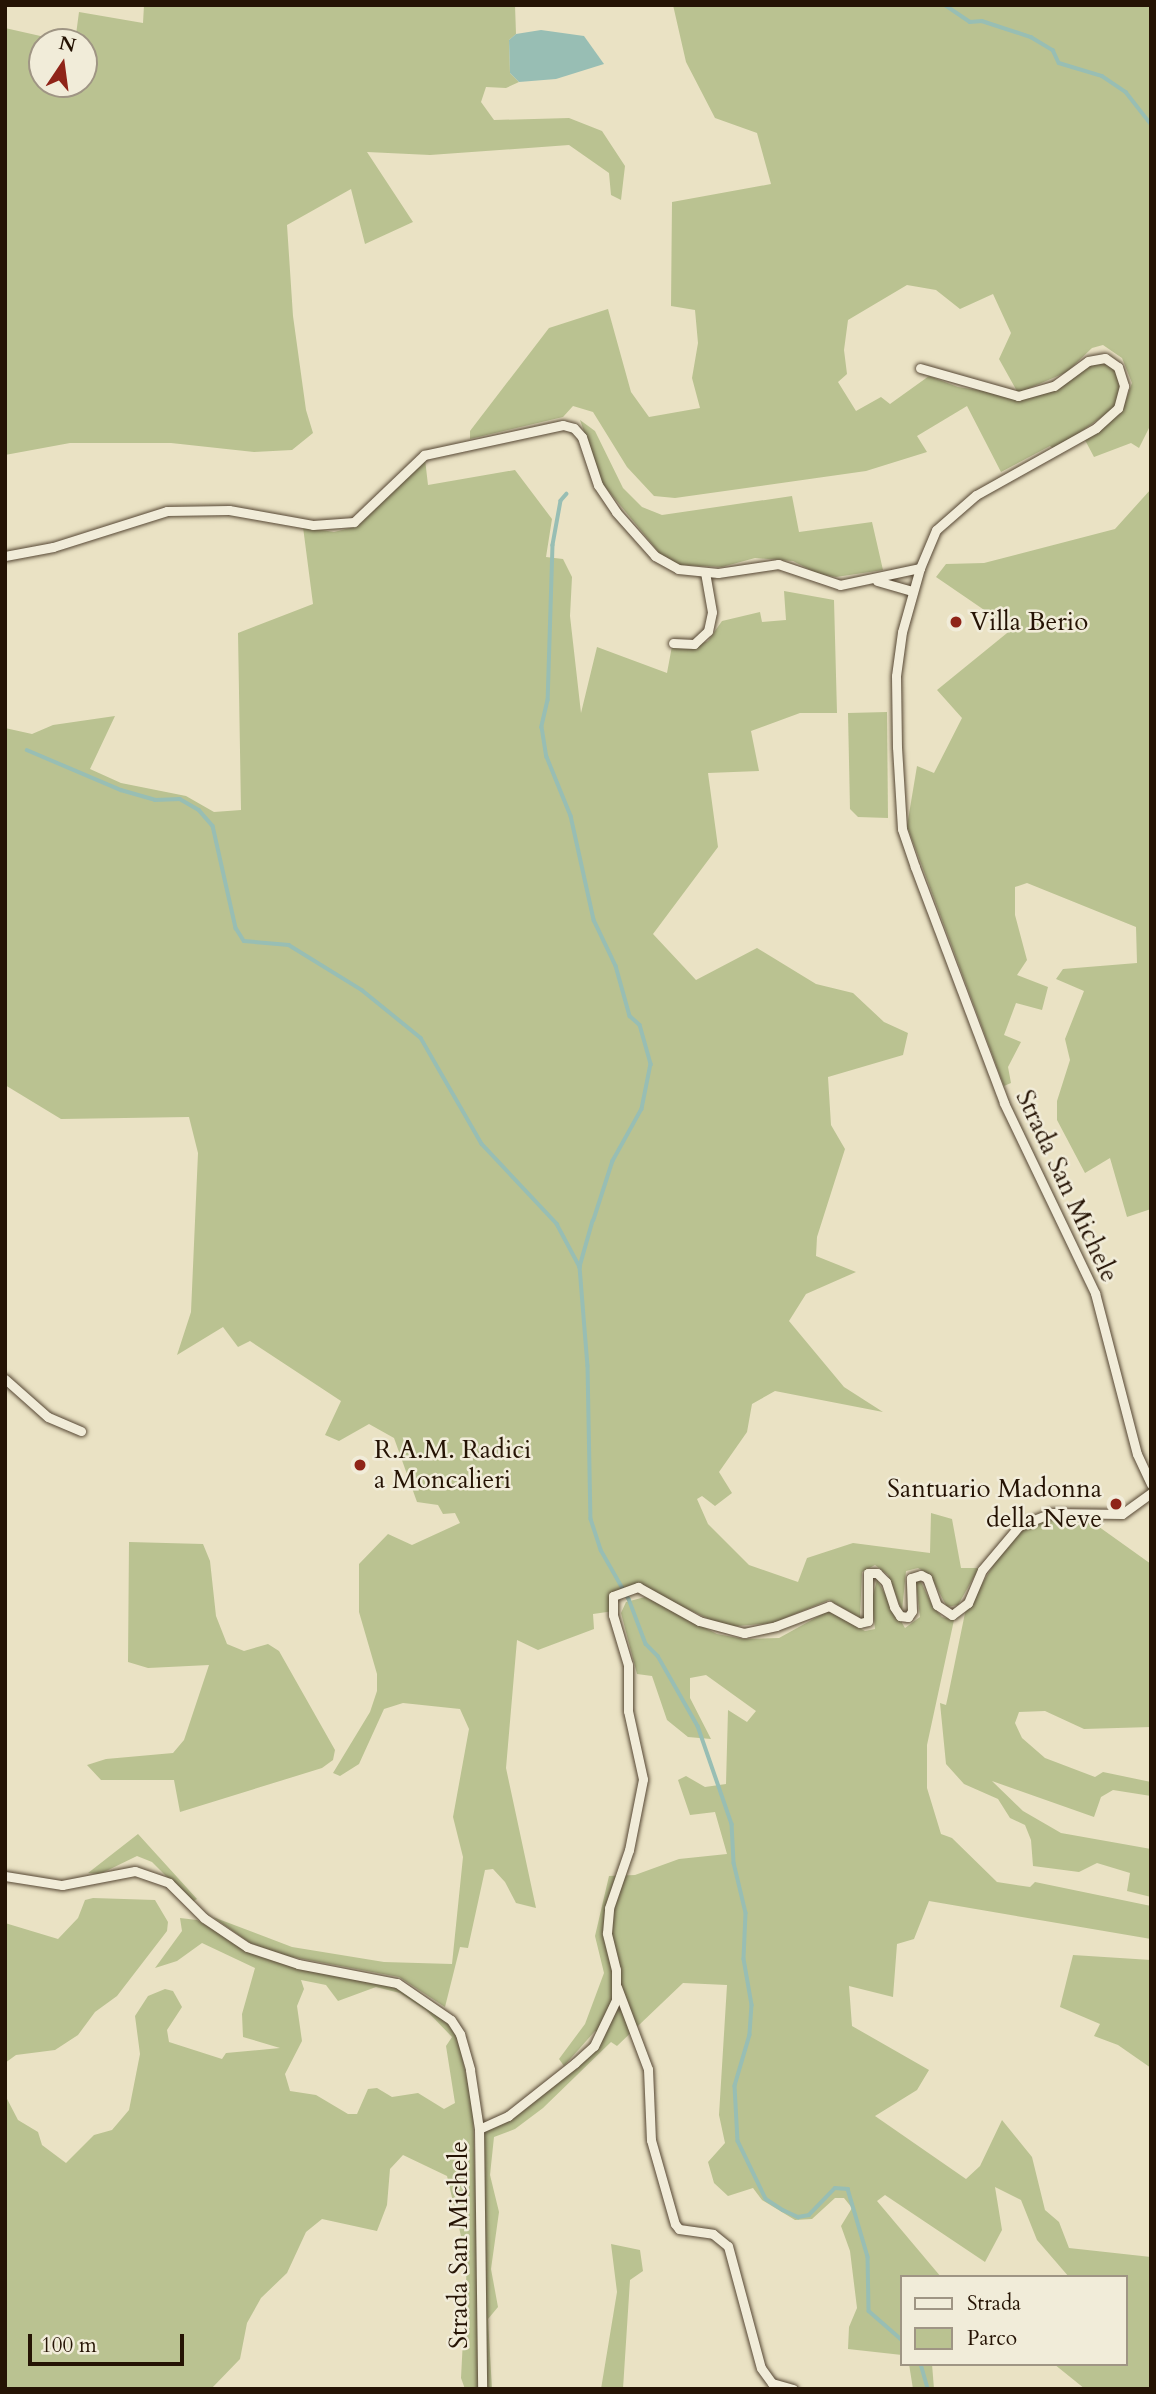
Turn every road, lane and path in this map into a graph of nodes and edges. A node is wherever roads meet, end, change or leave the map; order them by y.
1 (920, 368) dead end
2 (5, 556) edge
3 (919, 568) junction
4 (705, 574) junction
5 (865, 579) junction
6 (912, 591) junction
7 (673, 643) dead end
8 (5, 1379) edge
9 (81, 1431) dead end
10 (1151, 1483) edge
11 (1151, 1493) edge
12 (5, 1876) edge
13 (617, 1987) junction
14 (479, 2129) junction
15 (482, 2389) edge
16 (793, 2389) edge

1 - 3 street, Strada San Michele
2 - 4 street
3 - 5 street
3 - 6 street, Strada San Michele
4 - 5 street
4 - 7 street
5 - 6 street
6 - 10 street, Strada San Michele
8 - 9 street
11 - 13 street, Strada San Michele
12 - 14 street
13 - 14 street, Strada San Michele
13 - 16 street
14 - 15 street, Strada San Michele

